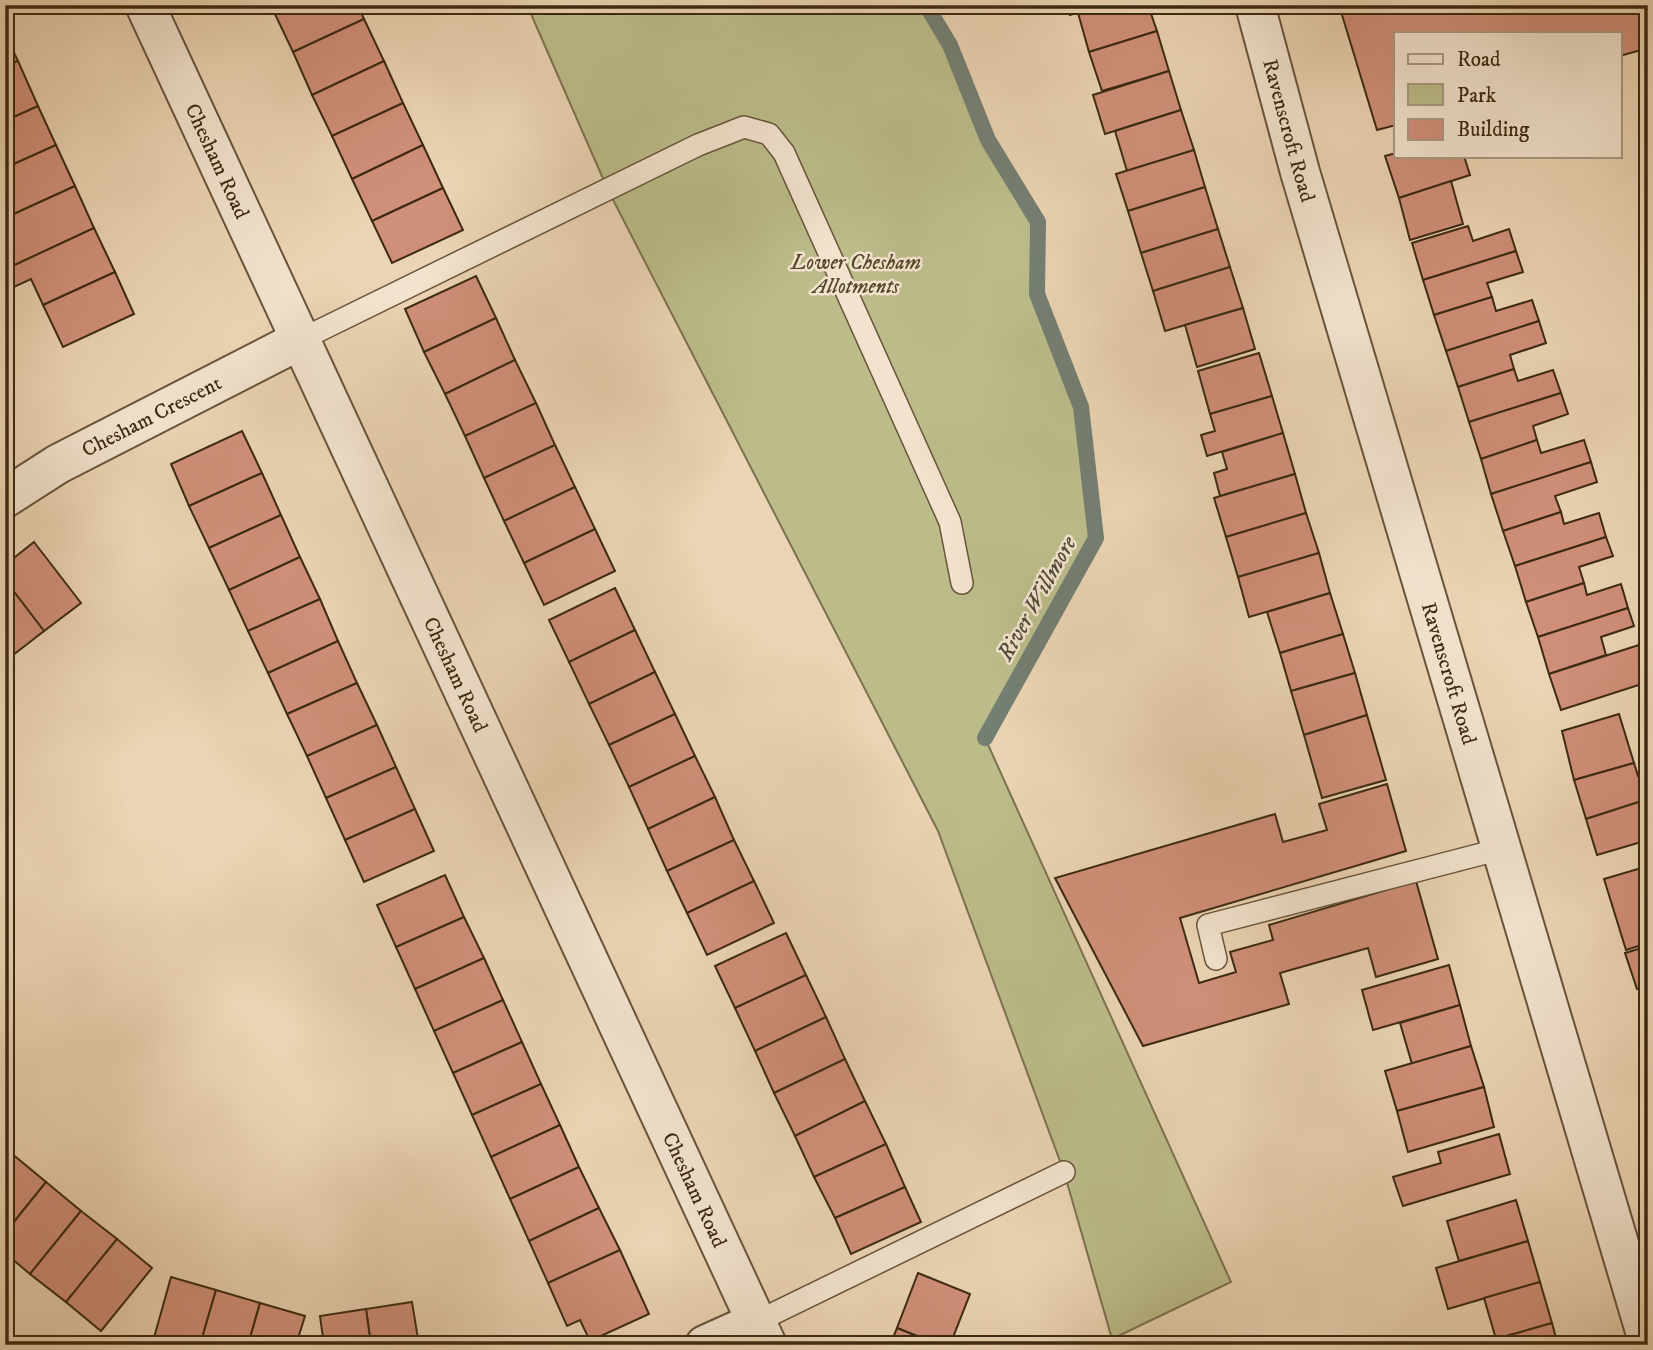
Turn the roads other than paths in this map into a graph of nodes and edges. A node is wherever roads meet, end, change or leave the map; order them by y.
1 (145, 5) edge
2 (1255, 5) edge
3 (300, 340) junction
4 (5, 498) edge
5 (962, 583) dead end
6 (1502, 849) junction
7 (1216, 959) dead end
8 (1064, 1172) dead end
9 (762, 1333) edge
10 (1648, 1341) edge
11 (705, 1345) edge

1 - 3 street, Chesham Road
2 - 6 street, Ravenscroft Road
3 - 4 street, Chesham Crescent
3 - 5 lane
3 - 9 street, Chesham Road
6 - 7 lane
6 - 10 street, Ravenscroft Road
8 - 9 lane
9 - 11 street

